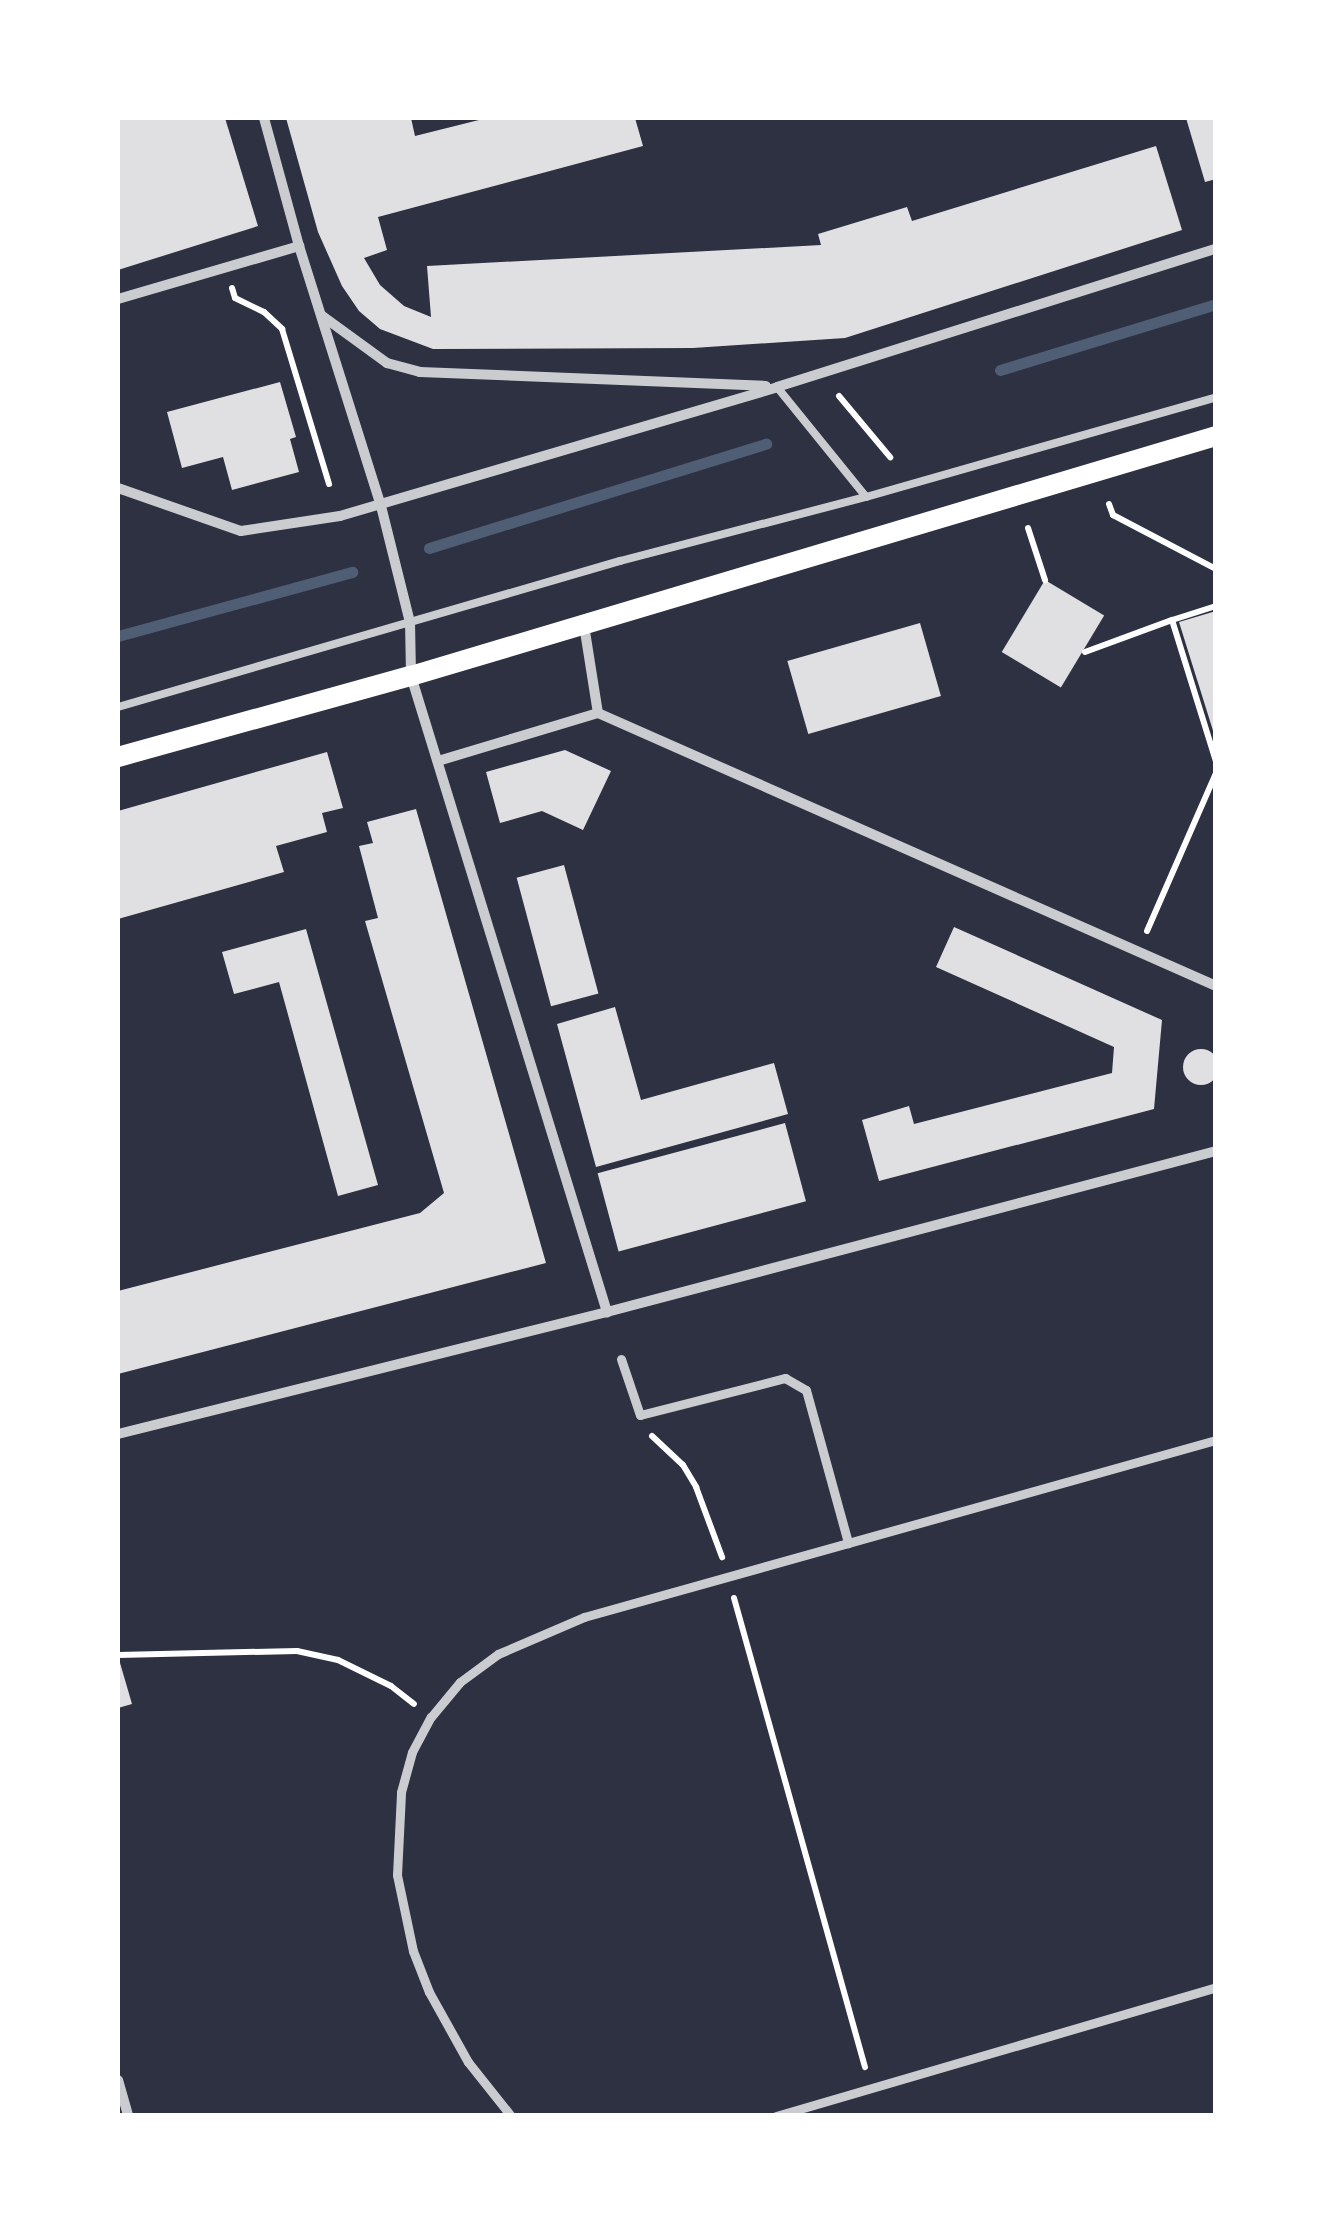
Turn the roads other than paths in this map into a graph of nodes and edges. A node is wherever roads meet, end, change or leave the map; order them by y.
1 (264, 118) edge
2 (299, 246) junction
3 (1216, 249) edge
4 (118, 299) edge
5 (320, 315) junction
6 (777, 386) junction
7 (1216, 397) edge
8 (1216, 436) edge
9 (118, 488) edge
10 (866, 497) junction
11 (381, 506) junction
12 (410, 622) junction
13 (584, 624) junction
14 (412, 676) junction
15 (118, 707) edge
16 (598, 713) junction
17 (118, 757) edge
18 (438, 761) junction
19 (1216, 986) edge
20 (1216, 1151) edge
21 (607, 1312) junction
22 (621, 1359) dead end
23 (118, 1434) edge
24 (1216, 1440) edge
25 (848, 1543) junction
26 (1216, 1987) edge
27 (118, 2080) edge
28 (128, 2116) edge
29 (512, 2116) edge
30 (776, 2116) edge

1 - 2 street
2 - 4 street
2 - 5 street
3 - 6 street
5 - 6 street
5 - 11 street
6 - 10 lane
6 - 11 street
7 - 10 lane
8 - 13 main road
9 - 11 street
10 - 12 lane
11 - 12 street
12 - 14 street
12 - 15 lane
13 - 14 main road
13 - 16 street
14 - 17 main road
14 - 18 street
16 - 18 street
16 - 19 street
18 - 21 street
20 - 21 street
21 - 23 street
22 - 25 street
24 - 25 street
25 - 29 street
26 - 30 street
27 - 28 street

